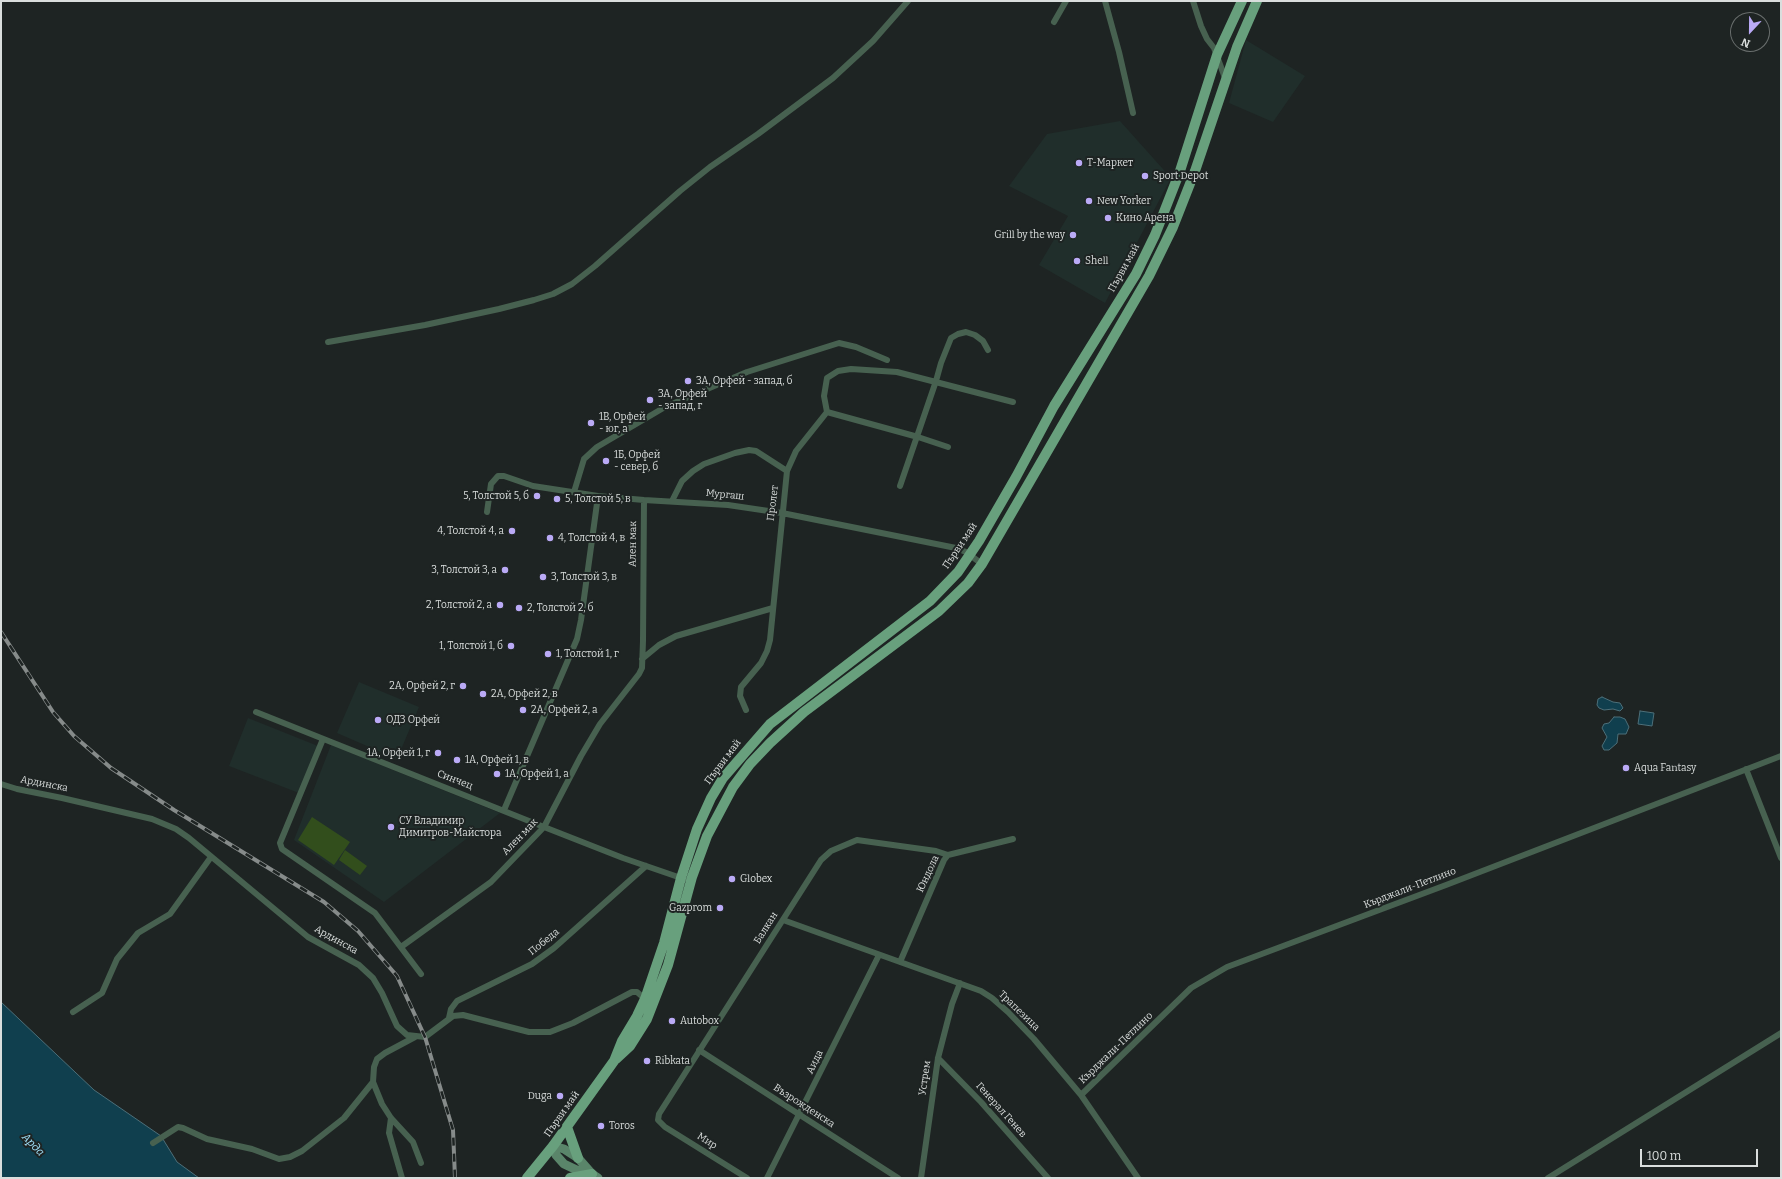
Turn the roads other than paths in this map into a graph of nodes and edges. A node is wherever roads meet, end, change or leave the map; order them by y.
1 (908, 1) edge
2 (1066, 1) edge
3 (1105, 1) edge
4 (1194, 1) edge
5 (1242, 1) edge
6 (1257, 1) edge
7 (1054, 22) dead end
8 (1217, 55) junction
9 (1226, 80) junction
10 (1133, 113) dead end
11 (328, 342) dead end
12 (988, 350) dead end
13 (887, 360) dead end
14 (936, 381) junction
15 (1013, 402) dead end
16 (827, 412) junction
17 (918, 437) junction
18 (948, 447) dead end
19 (787, 471) junction
20 (900, 486) dead end
21 (574, 492) junction
22 (598, 496) junction
23 (644, 500) junction
24 (672, 501) junction
25 (487, 512) dead end
26 (782, 513) junction
27 (970, 555) junction
28 (982, 564) junction
29 (773, 608) junction
30 (642, 659) junction
31 (746, 710) dead end
32 (256, 712) dead end
33 (323, 739) junction
34 (1781, 756) edge
35 (1746, 769) junction
36 (1, 784) edge
37 (504, 810) junction
38 (544, 827) junction
39 (1013, 839) dead end
40 (948, 855) junction
41 (211, 857) junction
42 (1781, 858) edge
43 (646, 866) junction
44 (681, 878) junction
45 (691, 881) junction
46 (783, 920) junction
47 (401, 947) junction
48 (879, 955) junction
49 (900, 962) junction
50 (421, 974) dead end
51 (960, 983) junction
52 (645, 999) junction
53 (73, 1012) dead end
54 (449, 1018) junction
55 (1781, 1033) edge
56 (414, 1037) junction
57 (699, 1050) junction
58 (938, 1058) junction
59 (614, 1061) junction
60 (373, 1082) junction
61 (1081, 1095) junction
62 (800, 1116) junction
63 (391, 1118) junction
64 (658, 1120) joint
65 (567, 1127) junction
66 (154, 1143) dead end
67 (553, 1146) junction
68 (578, 1158) junction
69 (421, 1163) dead end
70 (595, 1176) edge
71 (402, 1178) edge
72 (527, 1178) edge
73 (570, 1178) edge
74 (747, 1178) edge
75 (767, 1178) edge
76 (898, 1178) edge
77 (921, 1178) edge
78 (1048, 1178) edge
79 (1138, 1178) edge
80 (1548, 1178) edge

1 - 11 street
2 - 7 street
3 - 10 street
4 - 8 street
5 - 8 main road, Първи май
6 - 9 main road, Първи май
8 - 9 street
8 - 27 main road, Първи май
9 - 28 main road, Първи май
12 - 14 street
13 - 21 street
14 - 15 street
14 - 16 street
14 - 17 street
16 - 17 street
16 - 19 street, Пролет
17 - 18 street
17 - 20 street
19 - 24 street
19 - 26 street, Пролет
21 - 22 street, Мургаш
21 - 25 street, Мургаш
22 - 23 street, Мургаш
22 - 37 street
23 - 24 street, Мургаш
23 - 30 street, Ален мак
24 - 26 street, Мургаш
26 - 27 street, Мургаш
26 - 29 street, Пролет
27 - 28 street, Мургаш
27 - 44 main road, Първи май
28 - 45 main road, Първи май
29 - 30 street
29 - 31 street, Пролет
30 - 38 street, Ален мак
32 - 33 street, Синчец
33 - 37 street, Синчец
33 - 47 street
34 - 35 street, Кърджали-Петлино
35 - 42 street
35 - 61 street, Кърджали-Петлино
36 - 41 street, Ардинска
37 - 38 street, Синчец
38 - 43 street, Синчец
38 - 47 street, Ален мак
39 - 40 street, Юндола
40 - 46 street, Балкан
40 - 49 street, Юндола
41 - 53 street
41 - 56 street, Ардинска
43 - 44 street, Синчец
43 - 54 street, Победа
44 - 45 street, Синчец
44 - 52 main road, Първи май
45 - 59 main road, Първи май
46 - 48 street, Трапезица
46 - 57 street, Балкан
47 - 50 street
48 - 49 street, Трапезица
48 - 62 street, Аида
49 - 51 street, Трапезица
51 - 58 street, Устрем
51 - 61 street, Трапезица
52 - 54 street
52 - 59 main road, Първи май
54 - 56 street
55 - 80 street
56 - 60 street
57 - 62 street, Възрожденска
57 - 64 street, Балкан
58 - 77 street, Устрем
58 - 78 street, Генерал Генев
59 - 65 main road, Първи май
60 - 63 street
60 - 66 street
61 - 79 street, Трапезица
62 - 75 street, Аида
62 - 76 street, Възрожденска
63 - 69 street
63 - 71 street
64 - 74 street, Мир
65 - 67 main road, Първи май
65 - 68 main road
67 - 68 main road
67 - 70 main road
67 - 72 main road, Първи май
68 - 70 main road
70 - 73 main road

